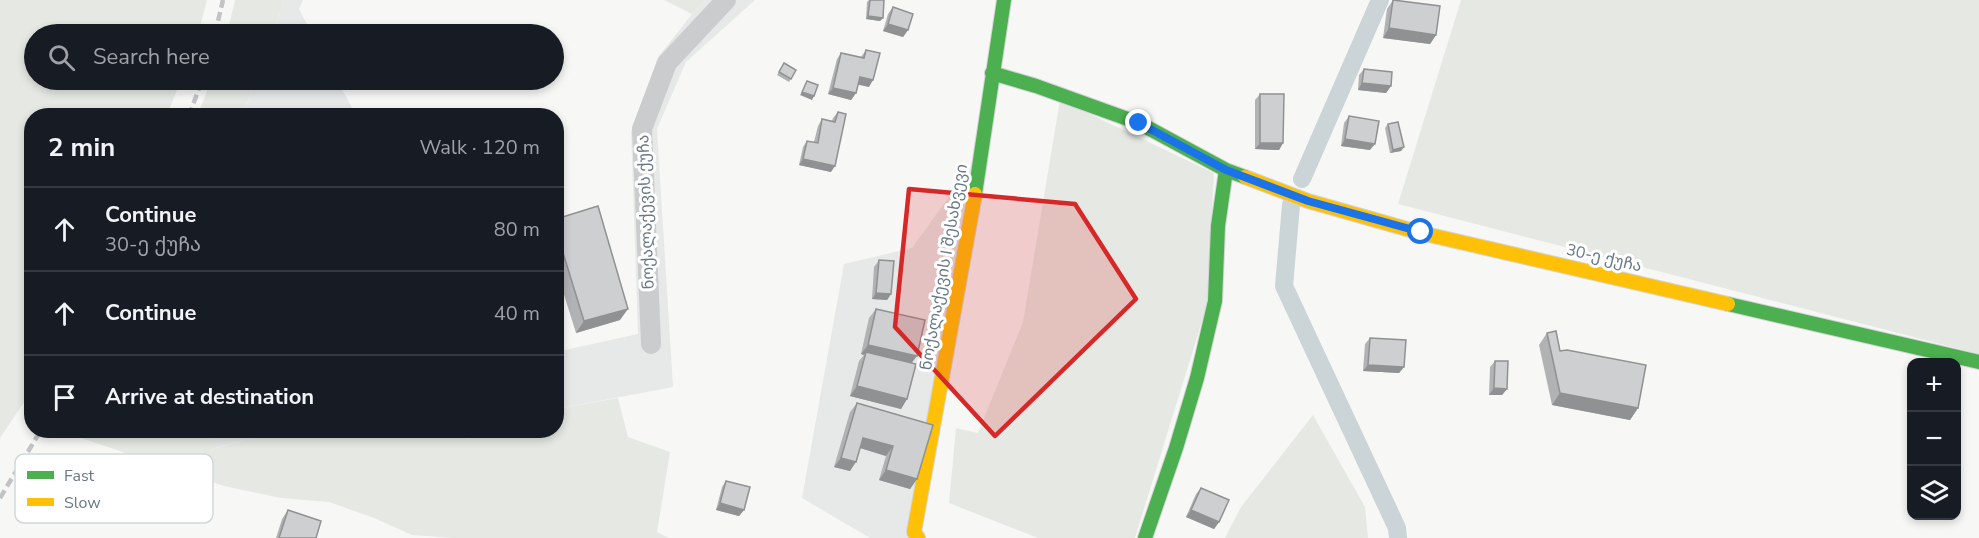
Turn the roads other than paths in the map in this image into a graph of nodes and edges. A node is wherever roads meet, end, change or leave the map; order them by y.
1 (726, 0) edge
2 (1004, 0) edge
3 (992, 73) junction
4 (1226, 170) junction
5 (651, 344) dead end
6 (1979, 362) edge
7 (918, 538) edge
8 (1146, 538) edge

1 - 5 street, ნოქალაქევის ქუჩა
2 - 3 street, ნოქალაქევის I შესახვევი
3 - 4 street, 30-ე ქუჩა
3 - 7 street, ნოქალაქევის I შესახვევი
4 - 6 street, 30-ე ქუჩა
4 - 8 street

